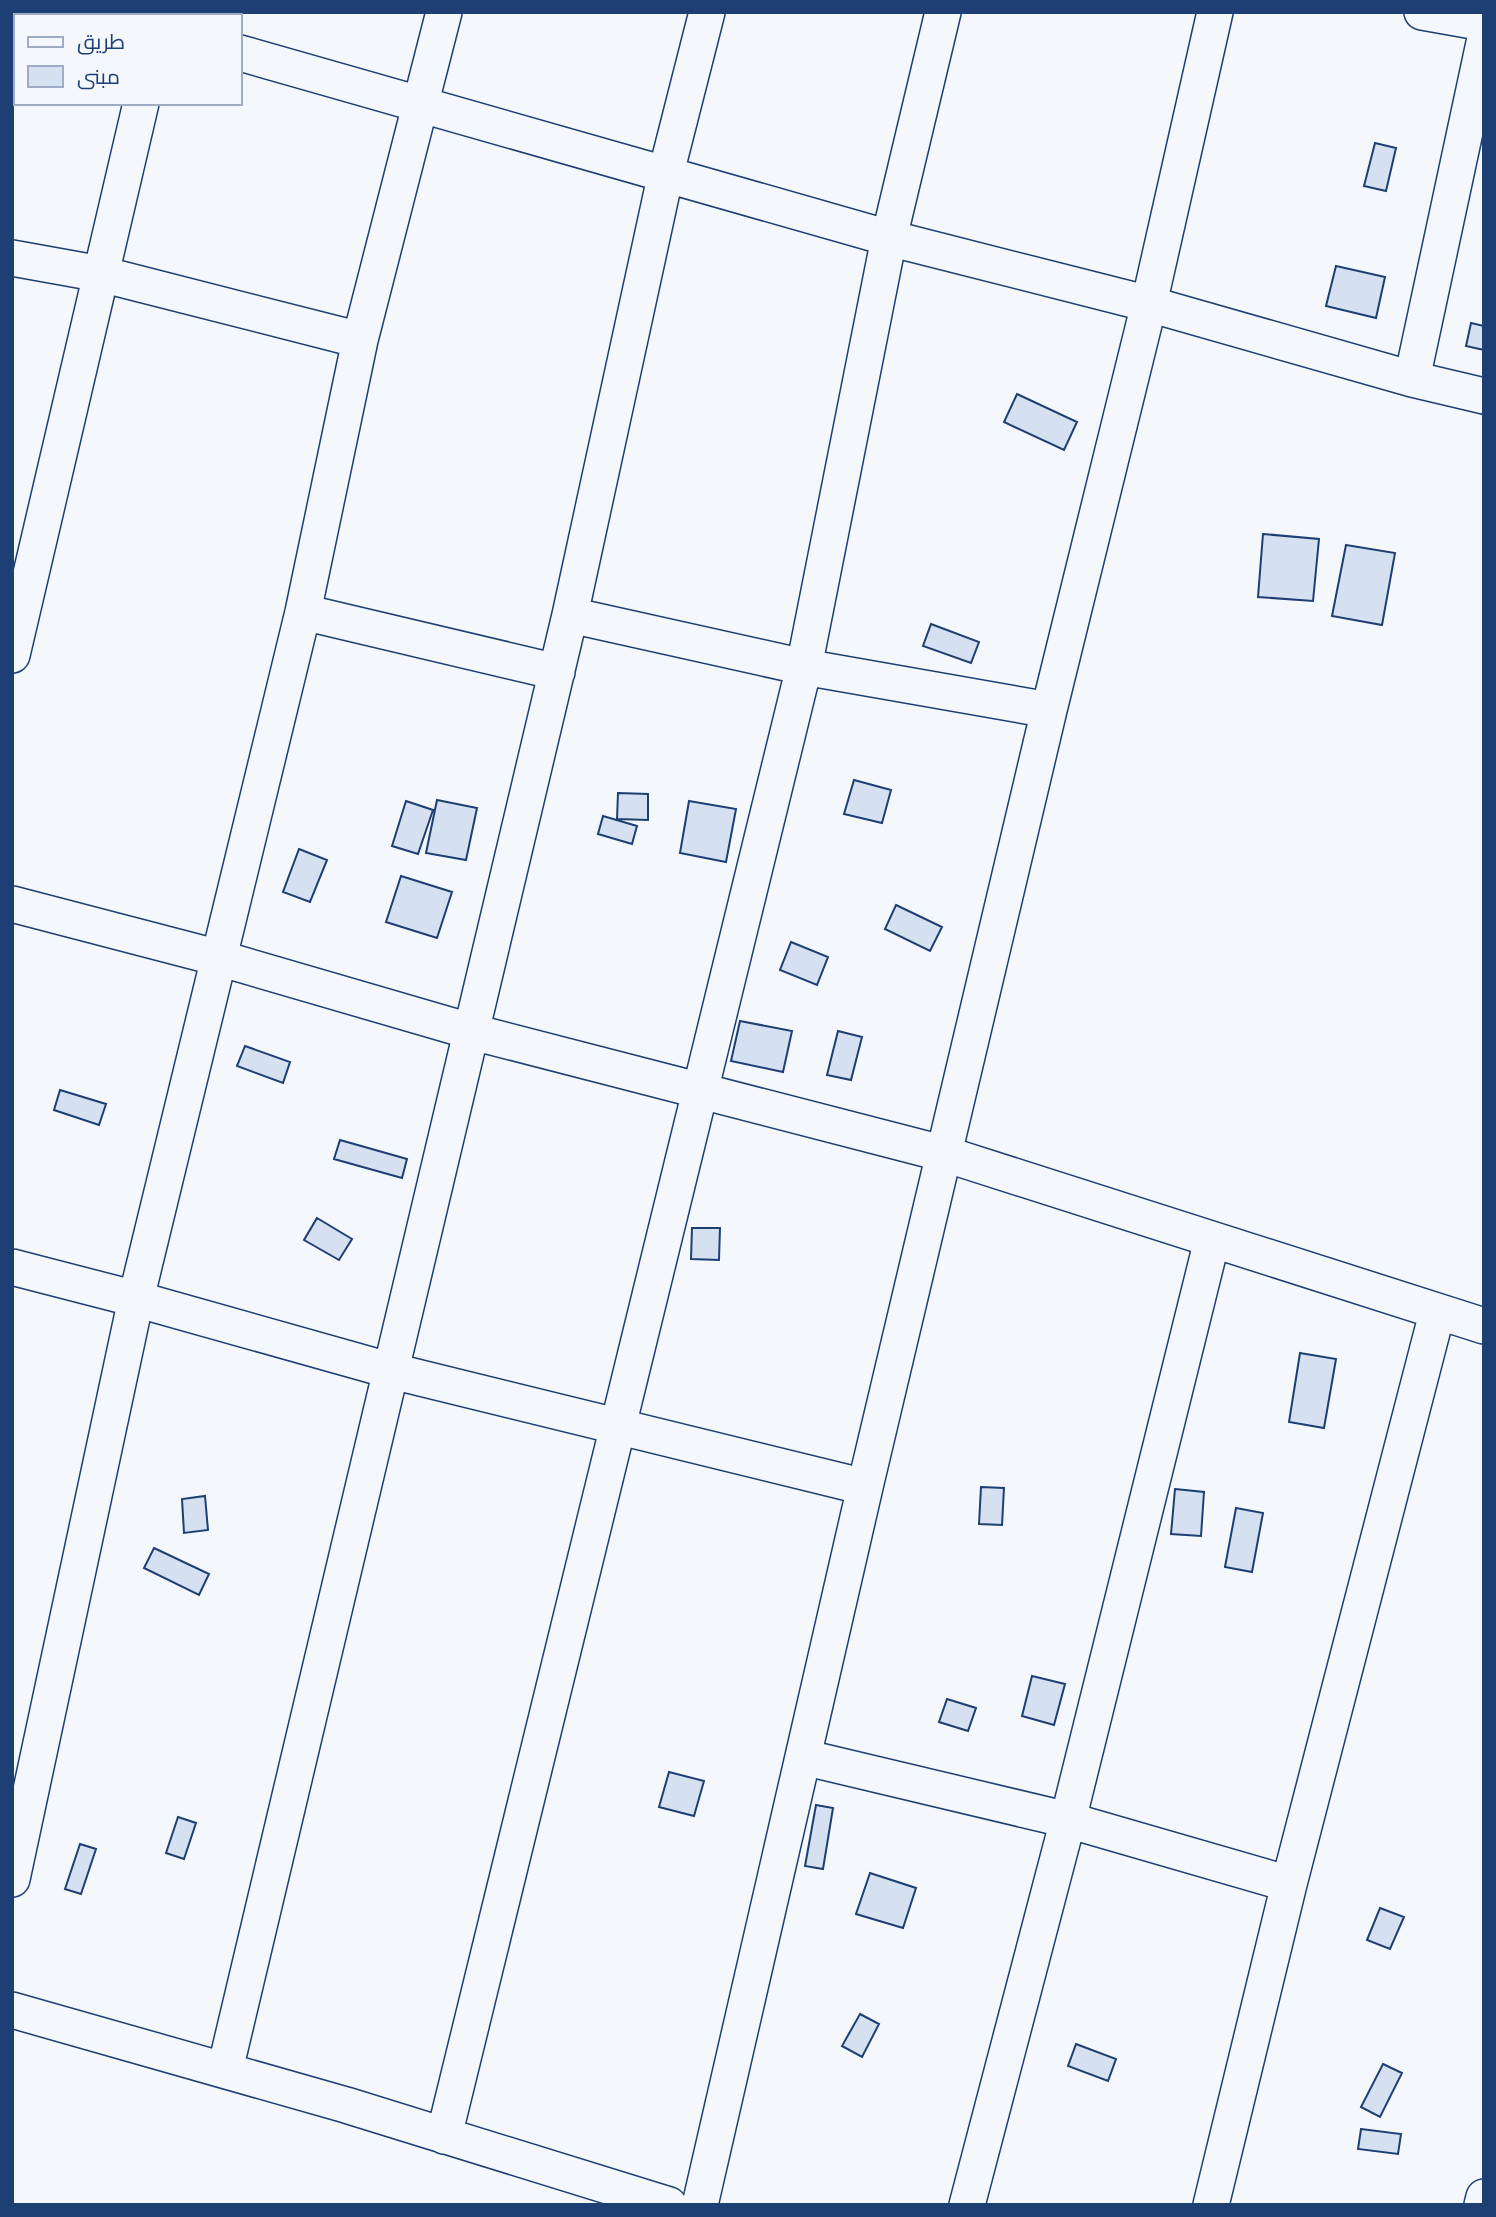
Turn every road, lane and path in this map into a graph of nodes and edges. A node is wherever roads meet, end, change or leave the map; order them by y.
1 (444, 12) edge
2 (707, 12) edge
3 (943, 12) edge
4 (1214, 12) edge
5 (1422, 12) edge
6 (1484, 23) edge
7 (1484, 43) edge
8 (242, 54) edge
9 (141, 105) edge
10 (420, 106) junction
11 (666, 173) junction
12 (889, 238) junction
13 (12, 258) edge
14 (101, 274) junction
15 (1149, 304) junction
16 (360, 340) junction
17 (1412, 379) junction
18 (1484, 396) edge
19 (303, 612) junction
20 (570, 615) junction
21 (12, 655) edge
22 (804, 667) junction
23 (557, 672) junction
24 (1049, 710) junction
25 (12, 904) edge
26 (219, 958) junction
27 (472, 1032) junction
28 (700, 1089) junction
29 (945, 1154) junction
30 (1212, 1240) junction
31 (12, 1267) edge
32 (136, 1299) junction
33 (1437, 1313) junction
34 (1484, 1326) edge
35 (393, 1371) junction
36 (618, 1426) junction
37 (865, 1487) junction
38 (803, 1758) junction
39 (1068, 1820) junction
40 (12, 1879) edge
41 (1289, 1884) junction
42 (12, 2010) edge
43 (225, 2070) junction
44 (444, 2136) junction
45 (1484, 2197) edge
46 (669, 2205) edge
47 (700, 2205) edge
48 (967, 2205) edge
49 (1211, 2205) edge
50 (1482, 2205) edge

1 - 10 street
2 - 11 street
3 - 12 street
4 - 15 street
5 - 6 street
7 - 17 street
8 - 10 street
9 - 14 street
10 - 11 street
10 - 16 street
11 - 12 street
11 - 20 street
12 - 15 street
12 - 22 street
13 - 14 street
14 - 16 street
14 - 21 street
15 - 17 street
15 - 24 street
16 - 19 street
17 - 18 street
19 - 23 street
19 - 26 street
20 - 22 street
20 - 23 street
22 - 24 street
22 - 28 street
23 - 27 street
24 - 29 street
25 - 26 street
26 - 27 street
26 - 32 street
27 - 28 street
27 - 35 street
28 - 29 street
28 - 36 street
29 - 30 street
29 - 37 street
30 - 33 street
30 - 39 street
31 - 32 street
32 - 35 street
32 - 40 street
33 - 34 street
33 - 41 street
35 - 36 street
35 - 43 street
36 - 37 street
36 - 44 street
37 - 38 street
38 - 39 street
38 - 47 street
39 - 41 street
39 - 48 street
41 - 49 street
42 - 43 street
43 - 44 street
44 - 46 street
45 - 50 street

